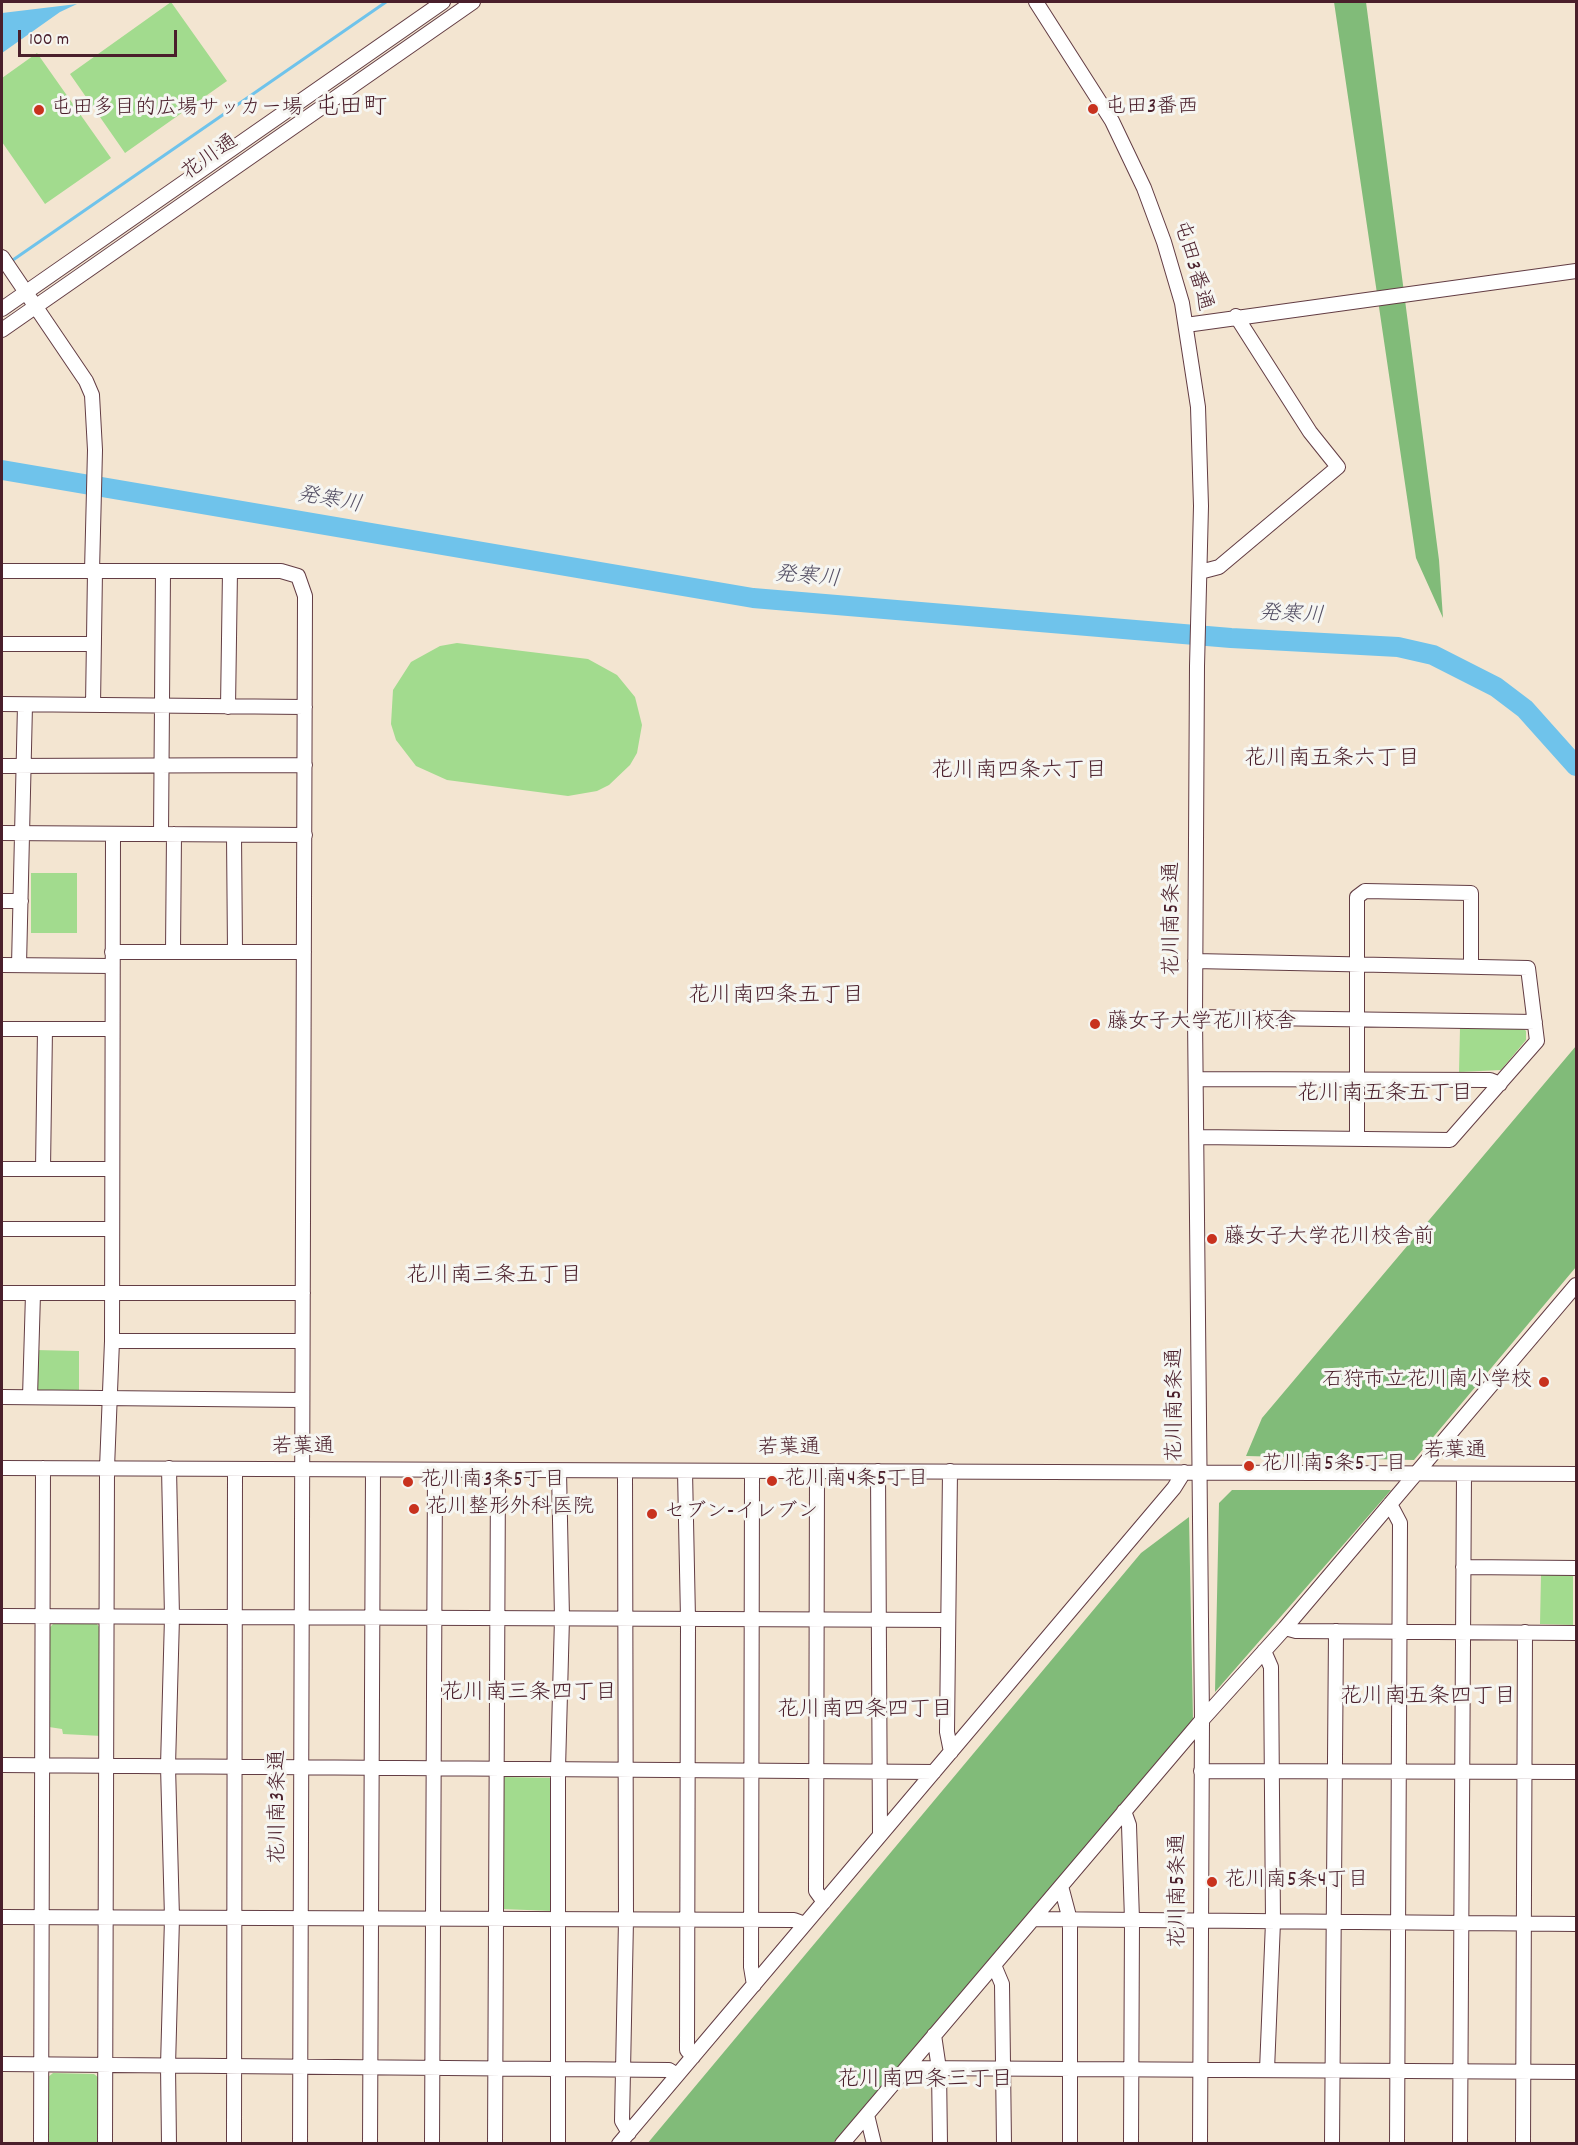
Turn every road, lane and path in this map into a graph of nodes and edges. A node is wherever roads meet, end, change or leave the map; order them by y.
1 (443, 2) edge
2 (473, 2) edge
3 (1035, 2) edge
4 (2, 257) edge
5 (1576, 271) edge
6 (25, 292) junction
7 (34, 307) junction
8 (2, 309) edge
9 (1236, 316) junction
10 (1186, 325) junction
11 (2, 330) edge
12 (2, 571) edge
13 (94, 571) junction
14 (163, 571) junction
15 (231, 571) junction
16 (1200, 572) junction
17 (2, 644) edge
18 (94, 644) junction
19 (2, 704) edge
20 (25, 705) junction
21 (93, 705) junction
22 (161, 705) junction
23 (228, 707) junction
24 (305, 707) junction
25 (160, 765) junction
26 (305, 765) junction
27 (2, 766) edge
28 (23, 766) junction
29 (2, 833) edge
30 (21, 833) junction
31 (112, 834) junction
32 (168, 834) junction
33 (234, 835) junction
34 (304, 835) junction
35 (2, 901) edge
36 (21, 901) junction
37 (173, 952) junction
38 (235, 952) junction
39 (304, 952) junction
40 (112, 959) junction
41 (1195, 961) junction
42 (1359, 964) junction
43 (2, 965) edge
44 (19, 965) junction
45 (1471, 966) junction
46 (1194, 1017) junction
47 (1358, 1020) junction
48 (1535, 1022) junction
49 (2, 1029) edge
50 (45, 1029) junction
51 (112, 1029) junction
52 (1196, 1079) junction
53 (1357, 1079) junction
54 (1500, 1084) junction
55 (1197, 1137) junction
56 (1357, 1139) junction
57 (2, 1169) edge
58 (43, 1169) junction
59 (112, 1169) junction
60 (112, 1228) junction
61 (2, 1229) edge
62 (1576, 1285) edge
63 (2, 1293) edge
64 (33, 1293) junction
65 (303, 1293) junction
66 (112, 1294) junction
67 (112, 1341) junction
68 (302, 1341) junction
69 (2, 1397) edge
70 (30, 1397) junction
71 (111, 1398) junction
72 (302, 1400) junction
73 (2, 1468) edge
74 (43, 1468) junction
75 (107, 1468) junction
76 (169, 1468) junction
77 (235, 1470) junction
78 (302, 1470) junction
79 (373, 1470) junction
80 (435, 1470) junction
81 (498, 1470) junction
82 (559, 1471) junction
83 (626, 1471) junction
84 (685, 1471) junction
85 (752, 1471) junction
86 (817, 1471) junction
87 (878, 1471) junction
88 (950, 1471) junction
89 (1191, 1472) junction
90 (1416, 1473) junction
91 (1464, 1474) junction
92 (1576, 1474) edge
93 (1390, 1504) junction
94 (1463, 1567) junction
95 (1576, 1568) edge
96 (2, 1616) edge
97 (42, 1616) junction
98 (107, 1616) junction
99 (172, 1617) junction
100 (234, 1617) junction
101 (302, 1617) junction
102 (371, 1618) junction
103 (435, 1618) junction
104 (497, 1618) junction
105 (562, 1618) junction
106 (626, 1619) junction
107 (688, 1619) junction
108 (750, 1619) junction
109 (817, 1619) junction
110 (880, 1620) junction
111 (948, 1620) junction
112 (1285, 1628) junction
113 (1336, 1631) junction
114 (1398, 1631) junction
115 (1462, 1632) junction
116 (1525, 1632) junction
117 (1576, 1633) edge
118 (1264, 1651) junction
119 (1202, 1720) junction
120 (951, 1752) junction
121 (2, 1765) edge
122 (41, 1765) junction
123 (106, 1766) junction
124 (168, 1766) junction
125 (234, 1766) junction
126 (301, 1767) junction
127 (371, 1767) junction
128 (432, 1768) junction
129 (496, 1768) junction
130 (558, 1769) junction
131 (624, 1769) junction
132 (686, 1770) junction
133 (751, 1770) junction
134 (816, 1771) junction
135 (880, 1772) junction
136 (934, 1772) junction
137 (1202, 1772) junction
138 (1271, 1772) junction
139 (1334, 1772) junction
140 (1398, 1772) junction
141 (1462, 1772) junction
142 (1525, 1772) junction
143 (1576, 1772) edge
144 (1124, 1811) junction
145 (880, 1835) junction
146 (1061, 1886) junction
147 (824, 1902) junction
148 (2, 1917) edge
149 (42, 1917) junction
150 (107, 1918) junction
151 (172, 1918) junction
152 (234, 1918) junction
153 (301, 1919) junction
154 (373, 1919) junction
155 (433, 1919) junction
156 (496, 1919) junction
157 (1033, 1919) junction
158 (560, 1920) junction
159 (626, 1920) junction
160 (686, 1920) junction
161 (751, 1920) junction
162 (1070, 1920) junction
163 (1132, 1920) junction
164 (1201, 1922) junction
165 (1273, 1922) junction
166 (1334, 1923) junction
167 (1399, 1923) junction
168 (806, 1924) junction
169 (1463, 1924) junction
170 (1526, 1924) junction
171 (1576, 1924) edge
172 (994, 1965) junction
173 (754, 1985) junction
174 (934, 2036) junction
175 (693, 2057) junction
176 (2, 2064) edge
177 (41, 2065) junction
178 (105, 2065) junction
179 (168, 2066) junction
180 (234, 2066) junction
181 (300, 2067) junction
182 (907, 2067) junction
183 (371, 2068) junction
184 (432, 2068) junction
185 (496, 2069) junction
186 (558, 2069) junction
187 (939, 2069) junction
188 (1004, 2069) junction
189 (623, 2070) junction
190 (1069, 2070) junction
191 (1132, 2070) junction
192 (1201, 2070) junction
193 (1267, 2070) junction
194 (1332, 2071) junction
195 (1398, 2071) junction
196 (1460, 2071) junction
197 (1524, 2072) junction
198 (1576, 2072) edge
199 (677, 2075) junction
200 (867, 2115) junction
201 (624, 2138) edge
202 (41, 2144) edge
203 (105, 2144) edge
204 (169, 2144) edge
205 (234, 2144) edge
206 (300, 2144) edge
207 (370, 2144) edge
208 (432, 2144) edge
209 (495, 2144) edge
210 (558, 2144) edge
211 (842, 2144) edge
212 (874, 2144) edge
213 (940, 2144) edge
214 (1004, 2144) edge
215 (1070, 2144) edge
216 (1131, 2144) edge
217 (1200, 2144) edge
218 (1332, 2144) edge
219 (1397, 2144) edge
220 (1460, 2144) edge
221 (1523, 2144) edge

1 - 6 street, 花川通
2 - 7 street, 花川通
3 - 10 street, 屯田3番通
4 - 6 street
5 - 9 street
6 - 7 street
6 - 8 street, 花川通
7 - 11 street, 花川通
7 - 13 street
9 - 10 street
9 - 16 street
10 - 16 street, 屯田3番通
12 - 13 street, 花川南3条通
13 - 14 street, 花川南3条通
13 - 18 street
14 - 15 street, 花川南3条通
14 - 22 street
15 - 23 street
15 - 24 street, 花川南3条通
16 - 41 street, 花川南5条通
17 - 18 street
18 - 21 street
19 - 20 street
20 - 21 street
20 - 28 street
21 - 22 street
22 - 23 street
22 - 25 street
23 - 24 street
24 - 26 street, 花川南3条通
25 - 26 street
25 - 28 street
25 - 32 street
26 - 34 street, 花川南3条通
27 - 28 street
28 - 30 street
29 - 30 street
30 - 31 street
30 - 36 street
31 - 32 street
31 - 40 street
32 - 33 street
32 - 37 street
33 - 34 street
33 - 38 street
34 - 39 street, 花川南3条通
35 - 36 street
36 - 44 street
37 - 38 street
37 - 40 street
38 - 39 street
39 - 65 street, 花川南3条通
40 - 44 street
40 - 51 street
41 - 42 street
41 - 46 street, 花川南5条通
42 - 45 street
42 - 45 street
42 - 47 street
43 - 44 street
45 - 48 street
46 - 47 street
46 - 52 street, 花川南5条通
47 - 48 street
47 - 53 street
48 - 54 street
49 - 50 street
50 - 51 street
50 - 58 street
51 - 59 street
52 - 53 street
52 - 55 street, 花川南5条通
53 - 54 street
53 - 56 street
54 - 56 street
55 - 56 street
55 - 89 street, 花川南5条通
57 - 58 street
58 - 59 street
59 - 60 street
60 - 61 street
60 - 66 street
62 - 90 street
63 - 64 street
64 - 66 street
64 - 70 street
65 - 66 street
65 - 68 street, 花川南3条通
66 - 67 street
67 - 68 street
67 - 71 street
68 - 72 street, 花川南3条通
69 - 70 street
70 - 71 street
71 - 72 street
71 - 75 street
72 - 78 street, 花川南3条通
73 - 74 street, 若葉通
74 - 75 street, 若葉通
74 - 97 street
75 - 76 street, 若葉通
75 - 98 street
76 - 77 street, 若葉通
76 - 99 street
77 - 78 street, 若葉通
77 - 100 street
78 - 79 street, 若葉通
78 - 101 street, 花川南3条通
79 - 80 street, 若葉通
79 - 102 street
80 - 81 street, 若葉通
80 - 103 street
81 - 82 street, 若葉通
81 - 104 street
82 - 83 street, 若葉通
82 - 105 street
83 - 84 street, 若葉通
83 - 106 street
84 - 85 street, 若葉通
84 - 107 street
85 - 86 street, 若葉通
85 - 108 street
86 - 87 street, 若葉通
86 - 109 street
87 - 88 street, 若葉通
87 - 110 street
88 - 89 street, 若葉通
88 - 111 street
89 - 90 street, 若葉通
89 - 119 street, 花川南5条通
89 - 120 street
90 - 91 street, 若葉通
90 - 93 street
91 - 92 street, 若葉通
91 - 94 street
93 - 112 street
93 - 114 street
94 - 95 street
94 - 115 street
96 - 97 street
97 - 98 street
97 - 122 street
98 - 99 street
98 - 123 street
99 - 100 street
99 - 124 street
100 - 101 street
100 - 125 street
101 - 102 street
101 - 126 street, 花川南3条通
102 - 103 street
102 - 127 street
103 - 104 street
103 - 128 street
104 - 105 street
104 - 129 street
105 - 106 street
105 - 130 street
106 - 107 street
106 - 131 street
107 - 108 street
107 - 132 street
108 - 109 street
108 - 133 street
109 - 110 street
109 - 134 street
110 - 111 street
110 - 135 street
111 - 120 street
112 - 113 street
112 - 118 street
113 - 114 street
113 - 139 street
114 - 115 street
114 - 140 street
115 - 116 street
115 - 141 street
116 - 117 street
116 - 142 street
118 - 119 street
118 - 138 street
119 - 137 street, 花川南5条通
119 - 144 street
120 - 136 street
121 - 122 street
122 - 123 street
122 - 149 street
123 - 124 street
123 - 150 street
124 - 125 street
124 - 151 street
125 - 126 street
125 - 152 street
126 - 127 street
126 - 153 street, 花川南3条通
127 - 128 street
127 - 154 street
128 - 129 street
128 - 155 street
129 - 130 street
129 - 156 street
130 - 131 street
130 - 158 street
131 - 132 street
131 - 159 street
132 - 133 street
132 - 160 street
133 - 134 street
133 - 161 street
134 - 135 street
134 - 147 street
135 - 136 street
135 - 145 street
136 - 145 street
137 - 138 street
137 - 164 street, 花川南5条通
138 - 139 street
138 - 165 street
139 - 140 street
139 - 166 street
140 - 141 street
140 - 167 street
141 - 142 street
141 - 169 street
142 - 143 street
142 - 170 street
144 - 146 street
144 - 163 street
145 - 147 street
146 - 157 street
146 - 162 street
147 - 168 street
148 - 149 street
149 - 150 street
149 - 177 street
150 - 151 street
150 - 178 street
151 - 152 street
151 - 179 street
152 - 153 street
152 - 180 street
153 - 154 street
153 - 181 street, 花川南3条通
154 - 155 street
154 - 183 street
155 - 156 street
155 - 184 street
156 - 158 street
156 - 185 street
157 - 162 street
157 - 172 street
158 - 159 street
158 - 186 street
159 - 160 street
159 - 189 street
160 - 161 street
160 - 175 street
161 - 168 street
161 - 173 street
162 - 163 street
162 - 190 street
163 - 164 street
163 - 191 street
164 - 165 street
164 - 192 street, 花川南5条通
165 - 166 street
165 - 193 street
166 - 167 street
166 - 194 street
167 - 169 street
167 - 195 street
168 - 173 street
169 - 170 street
169 - 196 street
170 - 171 street
170 - 197 street
172 - 174 street
172 - 188 street
173 - 175 street
174 - 182 street
174 - 187 street
175 - 199 street
176 - 177 street
177 - 178 street
177 - 202 street
178 - 179 street
178 - 203 street
179 - 180 street
179 - 204 street
180 - 181 street
180 - 205 street
181 - 183 street
181 - 206 street, 花川南3条通
182 - 187 street
182 - 200 street
183 - 184 street
183 - 207 street
184 - 185 street
184 - 208 street
185 - 186 street
185 - 209 street
186 - 189 street
186 - 210 street
187 - 188 street
187 - 213 street
188 - 190 street
188 - 214 street
189 - 199 street
189 - 201 street
190 - 191 street
190 - 215 street
191 - 192 street
191 - 216 street
192 - 193 street
192 - 217 street, 花川南5条通
193 - 194 street
194 - 195 street
194 - 218 street
195 - 196 street
195 - 219 street
196 - 197 street
196 - 220 street
197 - 198 street
197 - 221 street
199 - 201 street
200 - 211 street
200 - 212 street

